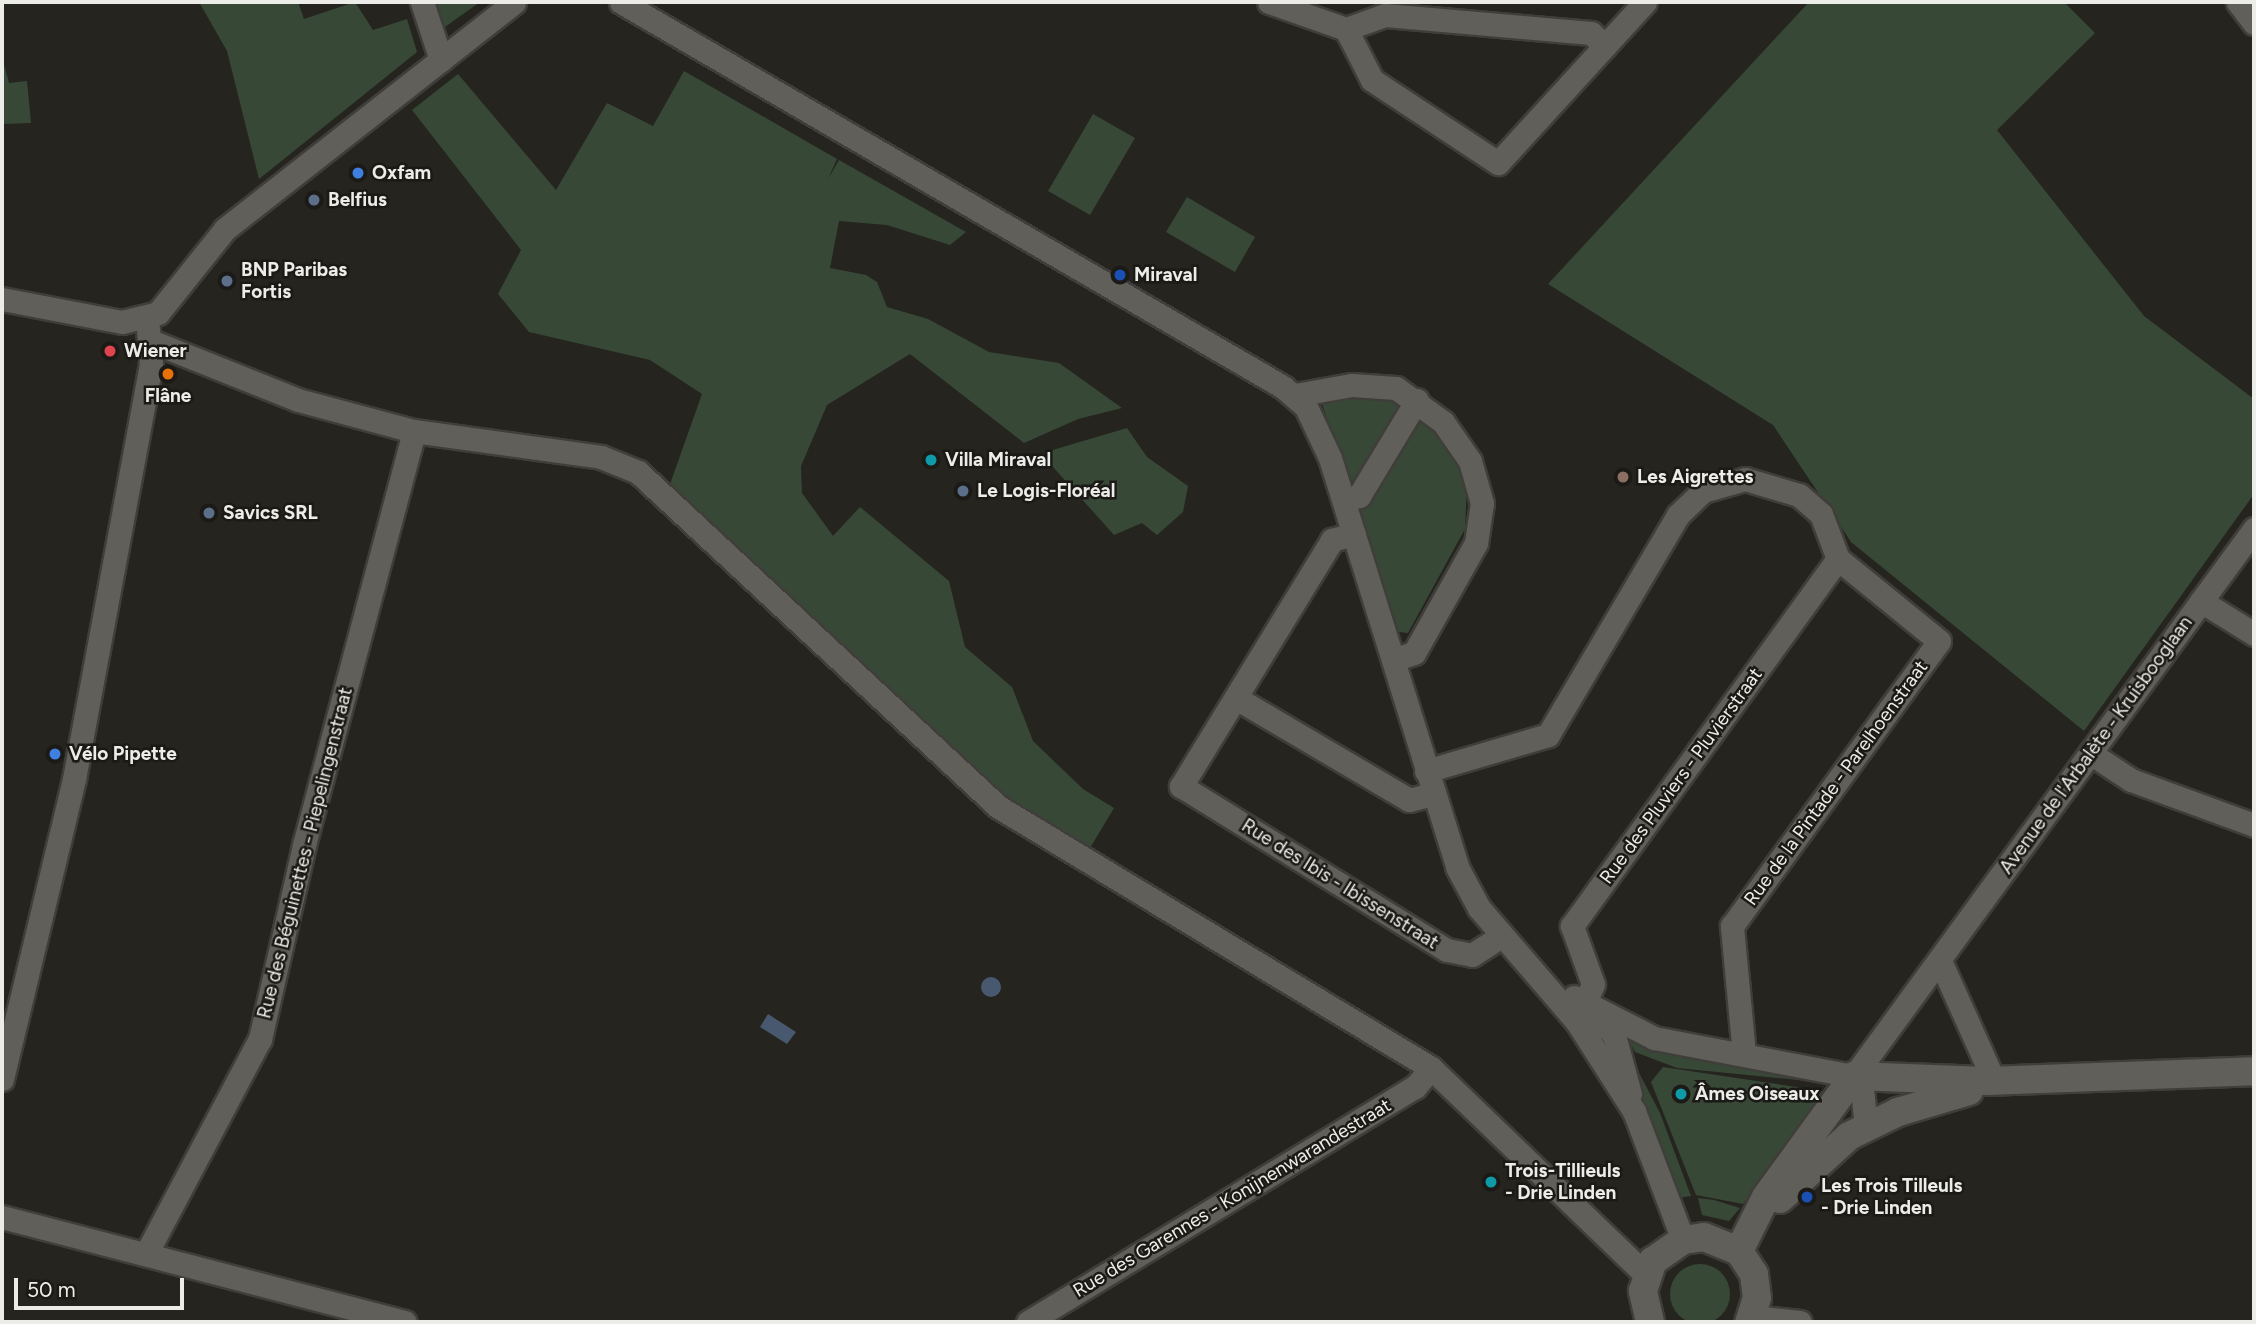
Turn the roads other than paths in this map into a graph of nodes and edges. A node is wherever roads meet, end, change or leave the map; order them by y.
1 (422, 2) edge
2 (514, 2) edge
3 (621, 2) edge
4 (1269, 2) edge
5 (1645, 2) edge
6 (2238, 2) edge
7 (2254, 23) edge
8 (1346, 29) junction
9 (1605, 46) junction
10 (441, 60) junction
11 (2, 299) edge
12 (147, 318) junction
13 (153, 342) junction
14 (1295, 395) junction
15 (1417, 400) junction
16 (414, 431) junction
17 (1344, 500) junction
18 (2254, 529) edge
19 (1354, 534) junction
20 (1838, 559) junction
21 (2201, 601) junction
22 (2254, 634) edge
23 (1392, 660) junction
24 (1236, 698) junction
25 (2090, 753) junction
26 (1426, 771) junction
27 (1433, 794) junction
28 (2254, 825) edge
29 (1501, 936) junction
30 (1941, 963) junction
31 (1581, 1012) junction
32 (1744, 1054) junction
33 (1431, 1068) junction
34 (2254, 1071) edge
35 (1854, 1076) junction
36 (2, 1079) edge
37 (1990, 1081) junction
38 (1830, 1105) junction
39 (1857, 1132) junction
40 (2, 1217) edge
41 (1756, 1224) junction
42 (1683, 1240) junction
43 (1739, 1251) junction
44 (146, 1254) junction
45 (1646, 1275) junction
46 (1751, 1320) edge
47 (405, 1322) edge
48 (1028, 1322) edge
49 (1650, 1322) edge
50 (1800, 1322) edge

1 - 10 street
2 - 10 street
3 - 14 street
4 - 8 street
5 - 9 street
6 - 7 street
8 - 9 street
8 - 9 street
10 - 12 street
11 - 12 street
12 - 13 street
13 - 16 street
13 - 36 street
14 - 15 street
14 - 17 street
15 - 17 street
15 - 23 street
16 - 33 street
16 - 44 street, Rue des Béguinettes - Piepelingenstraat
17 - 19 street
18 - 21 street, Avenue de l'Arbalète - Kruisbooglaan
19 - 23 street
19 - 24 street
20 - 26 street
20 - 31 street, Rue des Pluviers - Pluvierstraat
20 - 32 street, Rue de la Pintade - Parelhoenstraat
21 - 22 street
21 - 25 street, Avenue de l'Arbalète - Kruisbooglaan
23 - 26 street
24 - 27 street
24 - 29 street, Rue des Ibis - Ibissenstraat
25 - 28 street
25 - 30 street, Avenue de l'Arbalète - Kruisbooglaan
26 - 27 street
27 - 29 street
29 - 31 street
30 - 35 street, Avenue de l'Arbalète - Kruisbooglaan
30 - 37 street
31 - 32 street
31 - 42 street
32 - 35 street
33 - 45 street
33 - 48 street, Rue des Garennes - Konijnenwarandestraat
34 - 37 street
35 - 37 street
35 - 38 street, Avenue de l'Arbalète - Kruisbooglaan
35 - 39 street
37 - 39 street
38 - 39 street
38 - 41 street, Avenue de l'Arbalète - Kruisbooglaan
39 - 41 street
40 - 44 street
41 - 43 street, Avenue de l'Arbalète - Kruisbooglaan
42 - 43 street
42 - 45 street
43 - 46 street
44 - 47 street
45 - 49 street
46 - 50 street

